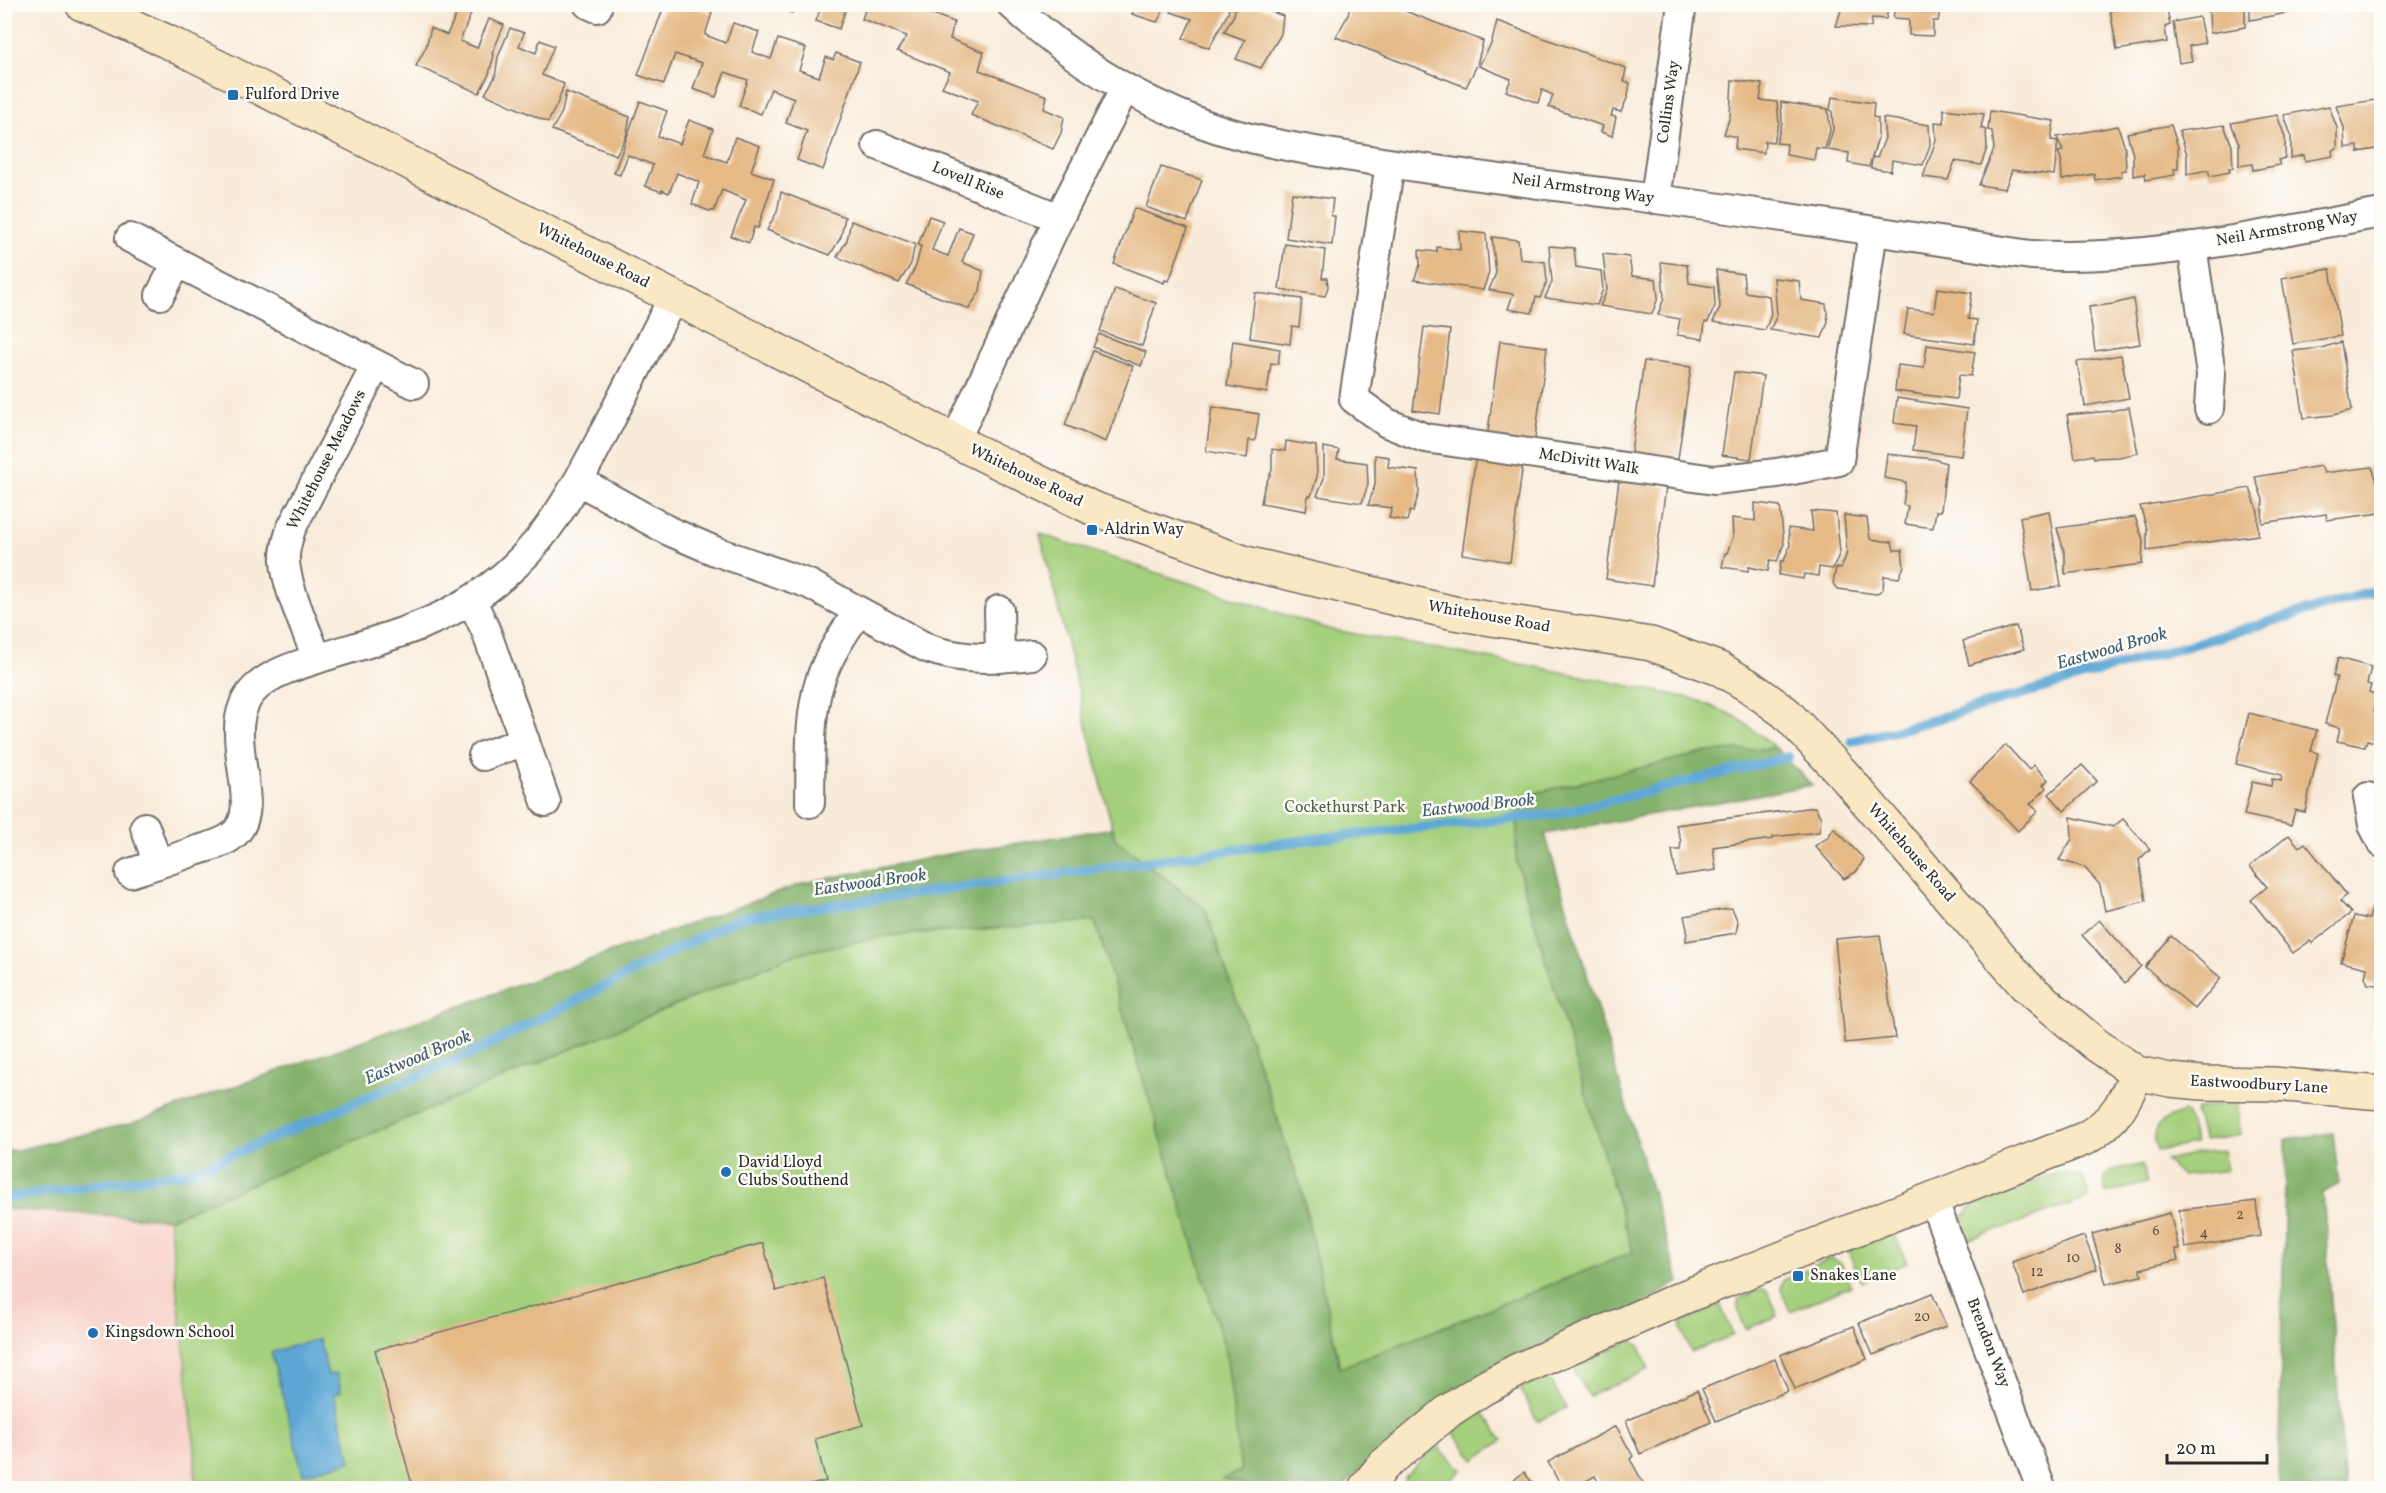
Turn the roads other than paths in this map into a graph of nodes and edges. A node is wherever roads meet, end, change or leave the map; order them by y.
1 (82, 4) edge
2 (1011, 4) edge
3 (1682, 4) edge
4 (1125, 88) junction
5 (877, 145) dead end
6 (1390, 164) junction
7 (1655, 199) junction
8 (2382, 213) edge
9 (1059, 218) junction
10 (1873, 231) junction
11 (130, 238) dead end
12 (2192, 246) junction
13 (177, 263) junction
14 (160, 295) dead end
15 (673, 298) junction
16 (376, 365) junction
17 (414, 384) dead end
18 (2209, 409) dead end
19 (955, 441) junction
20 (579, 481) junction
21 (472, 601) junction
22 (999, 610) dead end
23 (858, 612) junction
24 (1032, 655) dead end
25 (1000, 658) junction
26 (317, 659) junction
27 (525, 741) junction
28 (483, 756) dead end
29 (2368, 796) dead end
30 (546, 802) dead end
31 (810, 803) dead end
32 (145, 827) dead end
33 (2382, 843) edge
34 (158, 864) junction
35 (130, 873) dead end
36 (2137, 1073) junction
37 (2382, 1093) edge
38 (1933, 1199) junction
39 (1365, 1488) edge
40 (2041, 1488) edge

1 - 15 street, Whitehouse Road
2 - 4 street, Neil Armstrong Way
3 - 7 street, Collins Way
4 - 6 street, Neil Armstrong Way
4 - 9 street
5 - 9 street, Lovell Rise
6 - 7 street, Neil Armstrong Way
6 - 10 street, McDivitt Walk
7 - 10 street, Neil Armstrong Way
8 - 12 street, Neil Armstrong Way
9 - 19 street
10 - 12 street, Neil Armstrong Way
11 - 13 street
12 - 18 street
13 - 14 street
13 - 16 street
15 - 19 street, Whitehouse Road
15 - 20 street
16 - 17 street
16 - 26 street, Whitehouse Meadows
19 - 36 street, Whitehouse Road
20 - 21 street
20 - 23 street
21 - 26 street
21 - 27 street
22 - 25 street
23 - 25 street
23 - 31 street
24 - 25 street
26 - 34 street
27 - 28 street
27 - 30 street
29 - 33 street
32 - 34 street
34 - 35 street
36 - 37 street, Eastwoodbury Lane
36 - 38 street
38 - 39 street
38 - 40 street, Brendon Way

